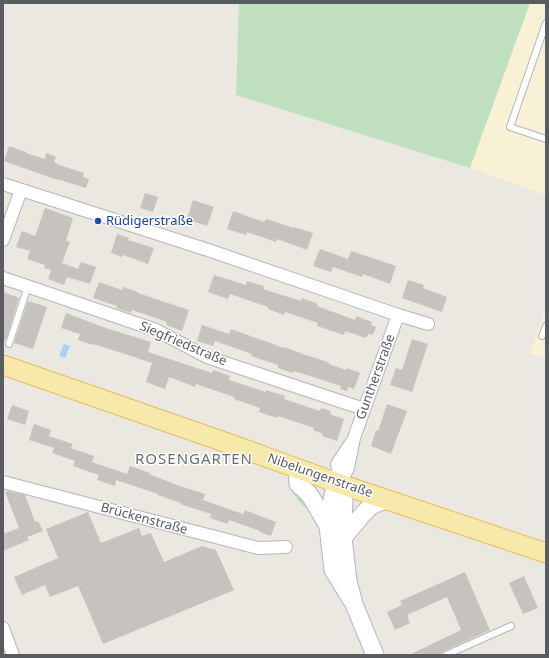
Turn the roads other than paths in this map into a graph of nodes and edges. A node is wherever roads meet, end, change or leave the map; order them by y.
1 (546, 23) edge
2 (546, 139) edge
3 (3, 184) edge
4 (21, 190) junction
5 (3, 240) edge
6 (3, 278) edge
7 (28, 286) junction
8 (398, 316) junction
9 (428, 324) dead end
10 (546, 326) edge
11 (542, 336) dead end
12 (9, 344) dead end
13 (3, 365) edge
14 (364, 409) junction
15 (297, 469) junction
16 (3, 482) edge
17 (340, 484) junction
18 (390, 500) junction
19 (328, 526) junction
20 (343, 538) junction
21 (286, 547) dead end
22 (546, 553) edge
23 (354, 604) junction
24 (511, 626) dead end
25 (3, 628) edge
26 (13, 655) edge
27 (375, 655) edge
28 (446, 655) edge

1 - 2 lane
3 - 4 street
4 - 5 street
4 - 8 street
6 - 7 street, Siegfriedstraße
7 - 12 lane
7 - 14 street, Siegfriedstraße
8 - 9 street
8 - 14 street, Guntherstraße
10 - 11 lane
13 - 15 main road, Nibelungenstraße
14 - 17 street, Guntherstraße
15 - 17 main road, Nibelungenstraße
15 - 19 main road
16 - 21 street, Brückenstraße
17 - 18 main road, Nibelungenstraße
17 - 19 main road
17 - 20 main road
18 - 20 main road
18 - 22 main road, Nibelungenstraße
19 - 23 main road
20 - 23 main road
23 - 27 main road
24 - 28 lane
25 - 26 street

